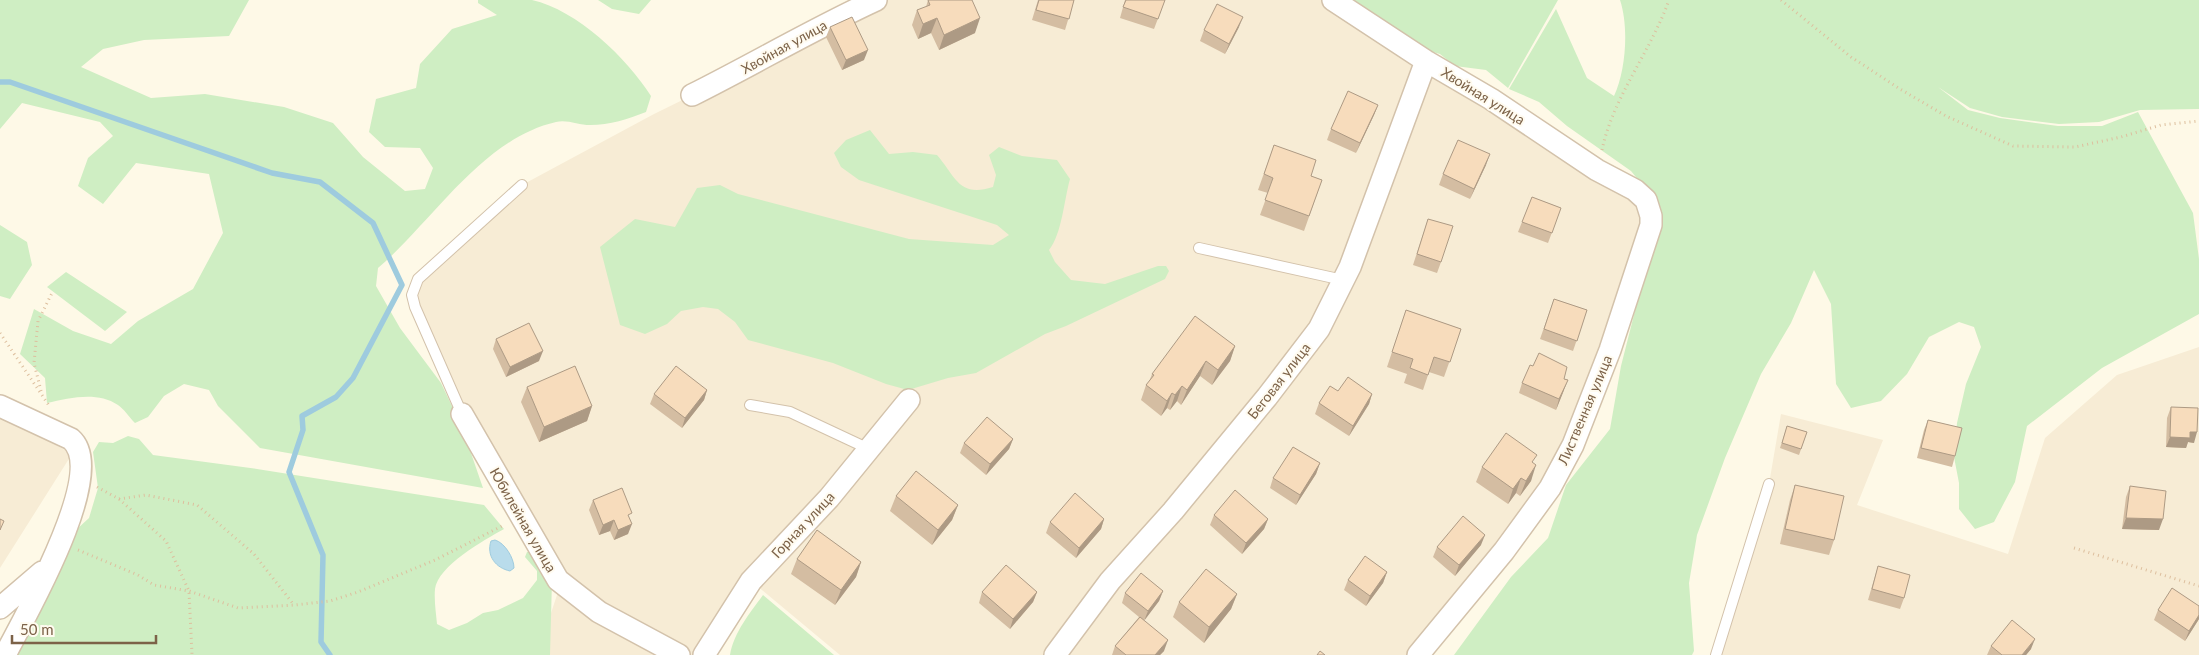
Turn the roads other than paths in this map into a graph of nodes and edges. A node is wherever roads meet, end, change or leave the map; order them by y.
1 (876, 0) edge
2 (1333, 0) edge
3 (1426, 61) junction
4 (692, 95) dead end
5 (522, 185) dead end
6 (1635, 190) joint
7 (1199, 248) dead end
8 (1343, 280) junction
9 (909, 400) dead end
10 (750, 405) dead end
11 (0, 406) edge
12 (462, 414) joint
13 (869, 449) junction
14 (1769, 484) dead end
15 (51, 563) junction
16 (0, 608) edge
17 (5, 655) edge
18 (679, 655) edge
19 (704, 655) edge
20 (1055, 655) edge
21 (1418, 655) edge
22 (1716, 655) edge

1 - 4 street, Хвойная улица
2 - 3 street, Хвойная улица
3 - 6 street, Хвойная улица
3 - 8 street, Беговая улица
5 - 12 lane
6 - 21 street, Лиственная улица
7 - 8 lane
8 - 20 street, Беговая улица
9 - 13 street, Горная улица
10 - 13 lane
11 - 15 street
12 - 18 street, Юбилейная улица
13 - 19 street, Горная улица
14 - 22 lane
15 - 16 street
15 - 17 street

